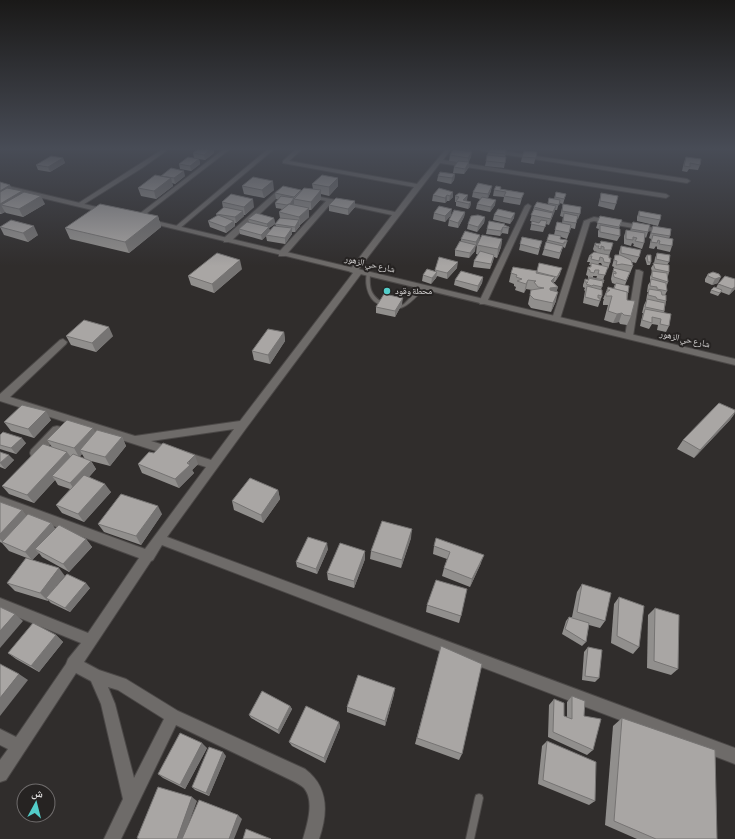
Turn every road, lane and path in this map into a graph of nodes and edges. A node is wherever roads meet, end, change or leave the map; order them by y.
1 (9, 188) edge
2 (106, 188) edge
3 (173, 188) edge
4 (224, 188) edge
5 (416, 188) edge
6 (632, 188) edge
7 (293, 192) edge
8 (300, 193) edge
9 (666, 196) dead end
10 (330, 200) junction
11 (79, 205) junction
12 (528, 206) dead end
13 (115, 213) edge
14 (396, 214) junction
15 (177, 228) junction
16 (661, 231) edge
17 (226, 240) junction
18 (282, 254) junction
19 (360, 272) junction
20 (639, 272) dead end
21 (423, 287) junction
22 (483, 302) junction
23 (382, 304) edge
24 (400, 307) edge
25 (556, 319) junction
26 (629, 336) junction
27 (63, 342) dead end
28 (735, 362) edge
29 (1, 397) edge
30 (68, 419) junction
31 (243, 424) junction
32 (135, 440) junction
33 (26, 462) edge
34 (213, 465) junction
35 (0, 501) edge
36 (159, 539) junction
37 (149, 556) junction
38 (0, 604) edge
39 (89, 640) junction
40 (73, 664) junction
41 (96, 676) junction
42 (173, 716) junction
43 (0, 737) edge
44 (18, 746) junction
45 (735, 756) edge
46 (0, 774) edge
47 (479, 798) dead end
48 (131, 799) junction
49 (112, 839) edge
50 (312, 839) edge
51 (470, 839) edge

1 - 11 street
2 - 11 street
3 - 15 street, شارع حي الزهور
4 - 15 street
5 - 14 street
6 - 9 street
7 - 17 street
8 - 10 street
10 - 14 street
10 - 18 street
11 - 13 street
12 - 22 street
14 - 19 street
15 - 17 street, شارع حي الزهور
16 - 25 street
17 - 18 street, شارع حي الزهور
18 - 19 street, شارع حي الزهور
19 - 21 street, شارع حي الزهور
19 - 23 lane
19 - 31 street
20 - 26 street
21 - 22 street, شارع حي الزهور
21 - 24 lane
22 - 25 street, شارع حي الزهور
25 - 26 street, شارع حي الزهور
26 - 28 street, شارع حي الزهور
27 - 29 street
29 - 30 street
30 - 32 street
30 - 33 street
31 - 32 street
31 - 34 street
32 - 34 street
34 - 36 street
35 - 37 street
36 - 37 street
36 - 45 street
37 - 39 street
38 - 39 street
39 - 40 street
40 - 41 street
40 - 44 street
41 - 42 street
41 - 48 street
42 - 48 street
42 - 50 street
43 - 44 street
44 - 46 street
47 - 51 lane
48 - 49 street

